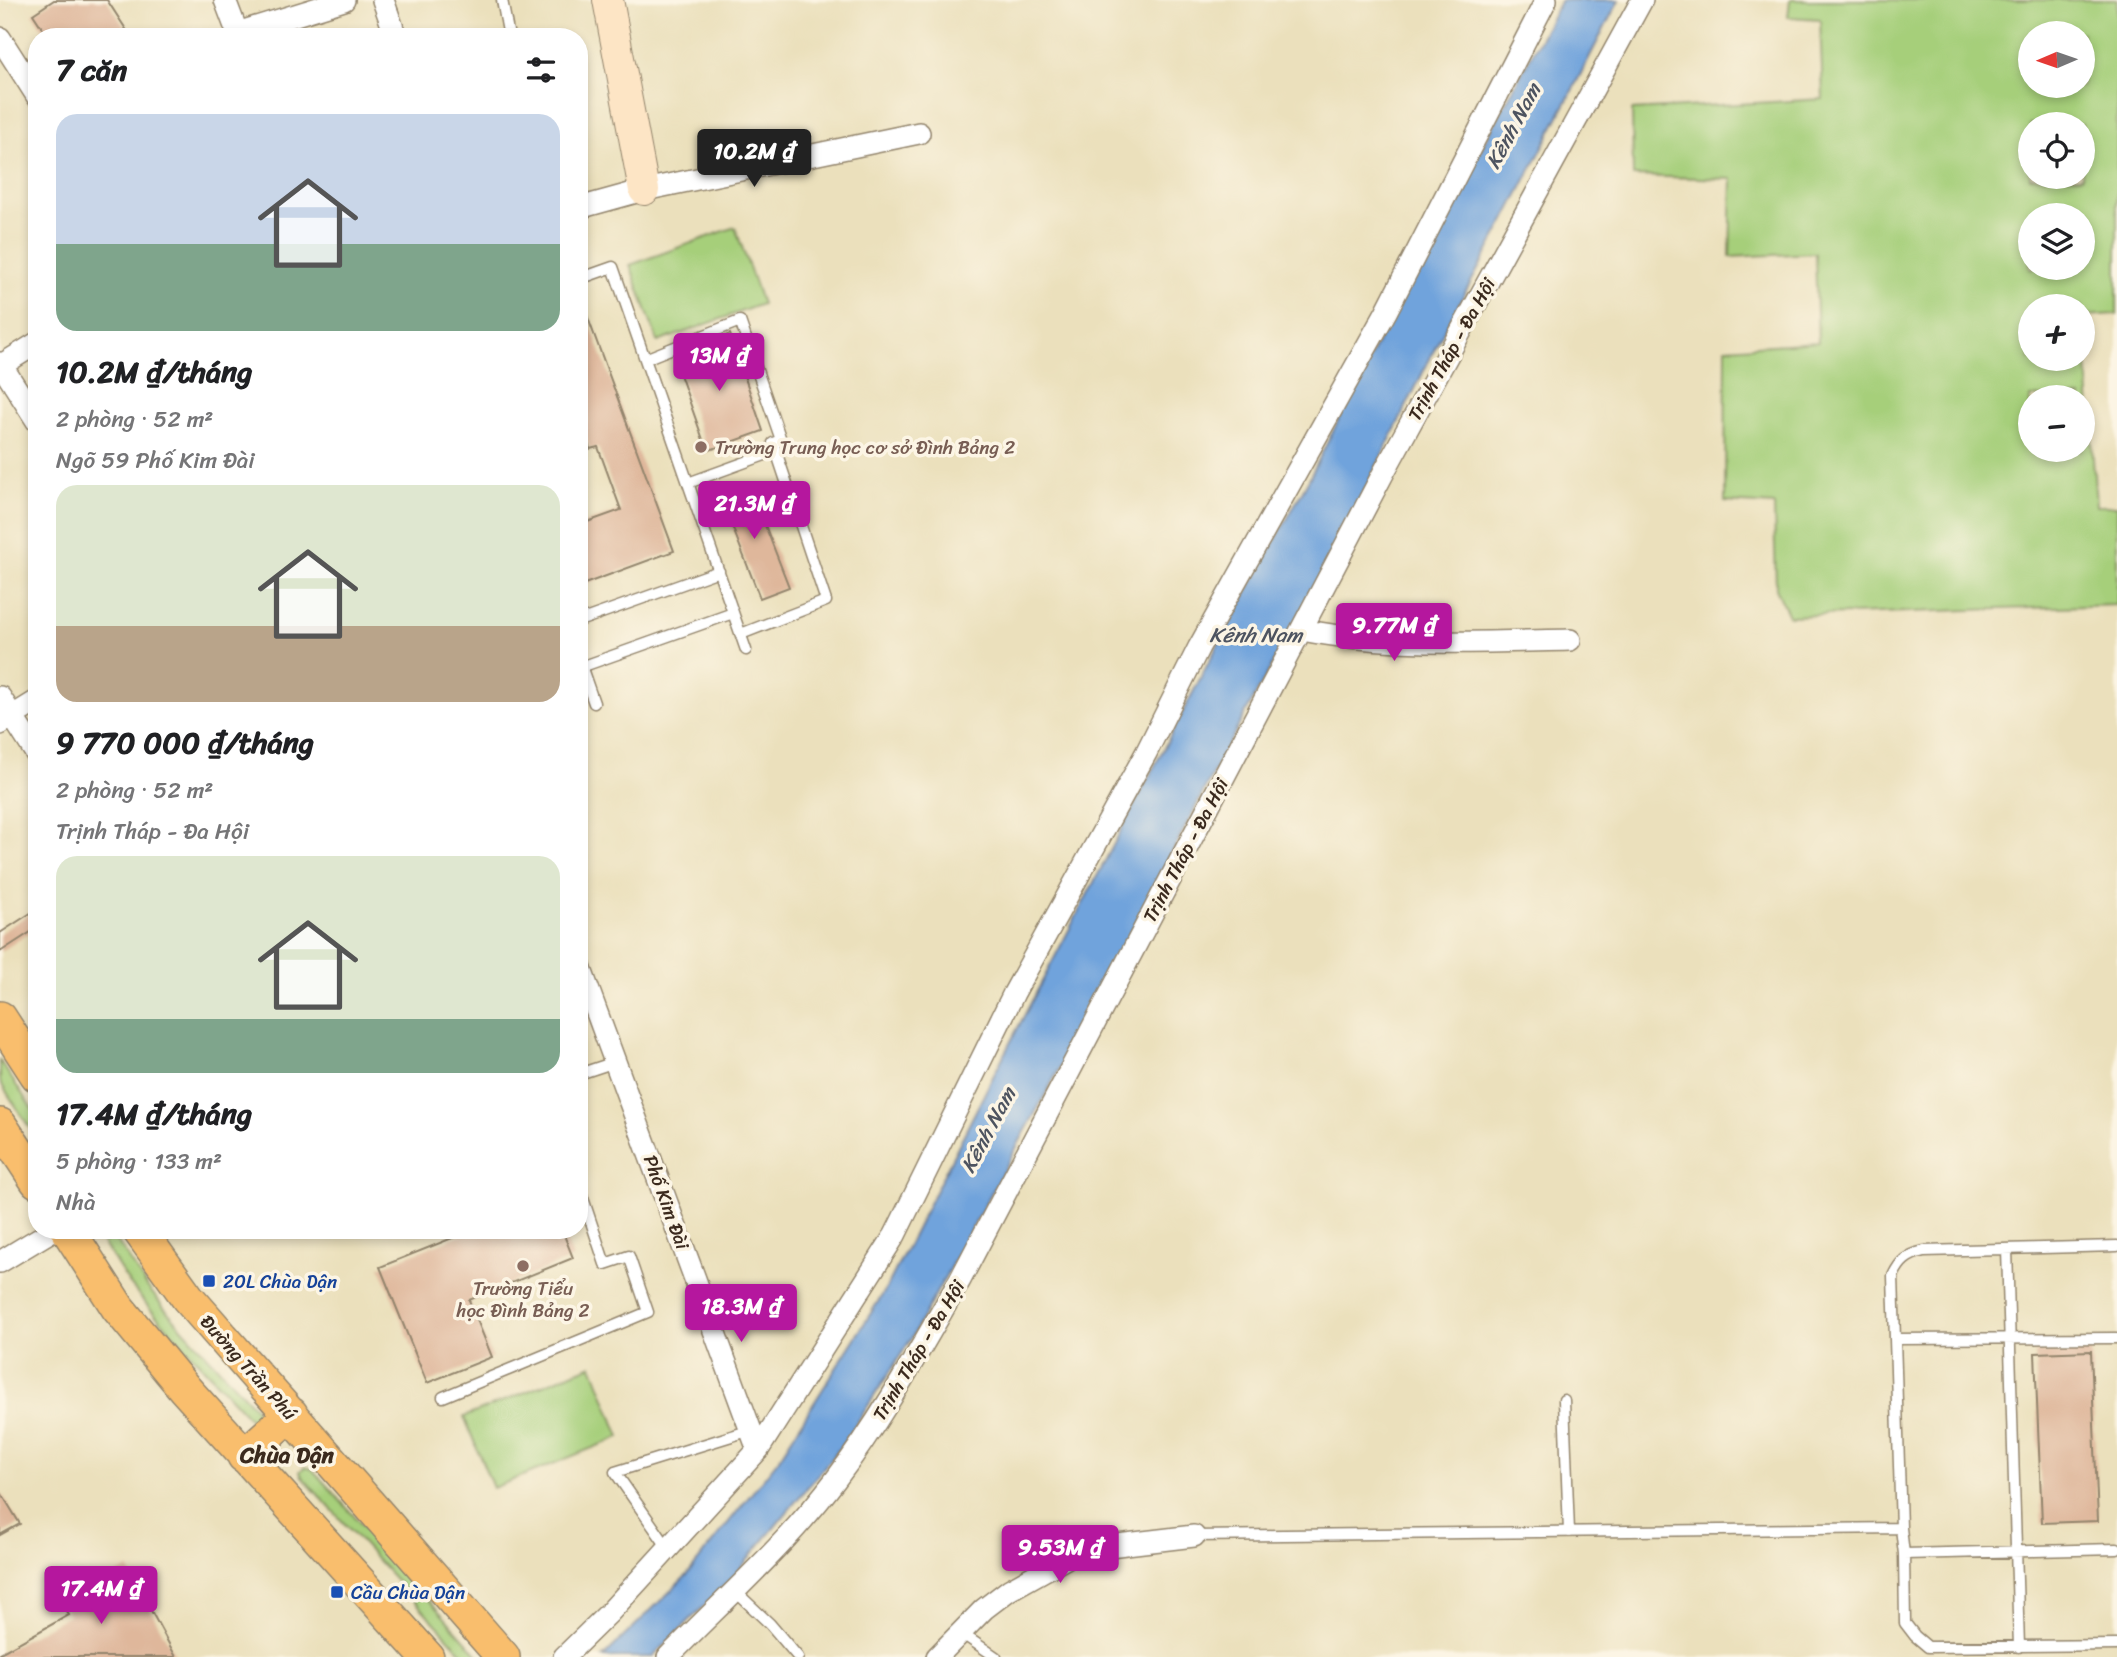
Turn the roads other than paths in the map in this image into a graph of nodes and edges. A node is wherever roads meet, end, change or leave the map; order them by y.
1 (225, 0) edge
2 (344, 0) edge
3 (383, 0) edge
4 (502, 0) edge
5 (608, 0) edge
6 (1546, 0) edge
7 (1642, 0) edge
8 (235, 28) edge
9 (259, 28) edge
10 (393, 28) edge
11 (507, 28) edge
12 (0, 38) edge
13 (28, 82) edge
14 (919, 133) dead end
15 (644, 190) junction
16 (588, 206) edge
17 (588, 276) edge
18 (28, 349) edge
19 (645, 359) junction
20 (1, 365) edge
21 (28, 407) edge
22 (776, 451) junction
23 (688, 483) junction
24 (719, 571) junction
25 (733, 613) junction
26 (588, 618) edge
27 (1302, 630) junction
28 (740, 634) junction
29 (1570, 640) dead end
30 (746, 650) dead end
31 (588, 661) edge
32 (588, 686) edge
33 (0, 696) edge
34 (594, 703) dead end
35 (28, 707) edge
36 (6, 720) edge
37 (28, 745) edge
38 (588, 988) edge
39 (0, 1018) edge
40 (28, 1060) edge
41 (615, 1062) junction
42 (588, 1071) edge
43 (0, 1125) edge
44 (28, 1167) edge
45 (588, 1213) edge
46 (38, 1239) edge
47 (74, 1239) edge
48 (145, 1239) edge
49 (2117, 1245) edge
50 (2007, 1249) junction
51 (0, 1262) edge
52 (2010, 1337) junction
53 (2117, 1338) edge
54 (1895, 1339) junction
55 (443, 1396) dead end
56 (1564, 1401) dead end
57 (291, 1414) junction
58 (754, 1440) junction
59 (244, 1455) junction
60 (1901, 1528) junction
61 (1569, 1532) junction
62 (1194, 1536) joint
63 (668, 1548) junction
64 (2117, 1549) edge
65 (2017, 1551) junction
66 (1904, 1554) junction
67 (734, 1590) junction
68 (961, 1633) junction
69 (2117, 1645) edge
70 (2019, 1647) junction
71 (427, 1657) edge
72 (503, 1657) edge
73 (564, 1657) edge
74 (668, 1657) edge
75 (798, 1657) edge
76 (937, 1657) edge
77 (996, 1657) edge

1 - 8 street
2 - 9 street
3 - 10 street
4 - 11 lane
5 - 15 main road
6 - 58 street
7 - 27 street, Trịnh Tháp - Đa Hội
12 - 13 street
14 - 15 street
15 - 16 street
17 - 19 lane
18 - 20 street
19 - 22 lane
19 - 23 lane
20 - 21 street
22 - 23 lane
22 - 28 lane
23 - 24 lane
24 - 25 lane
24 - 26 lane
25 - 28 lane
25 - 31 lane
27 - 29 street
27 - 67 street, Trịnh Tháp - Đa Hội
28 - 30 lane
32 - 34 lane
33 - 36 street
35 - 36 street
36 - 37 street
38 - 41 street, Phố Kim Đài
39 - 40 main road
41 - 42 lane
41 - 58 street, Phố Kim Đài
43 - 44 main road
45 - 55 lane
46 - 51 street
47 - 59 main road
48 - 57 main road, Đường Trần Phú
49 - 50 lane
50 - 52 lane
50 - 54 lane
52 - 53 lane
52 - 54 lane
52 - 65 lane
54 - 60 lane
56 - 61 lane
57 - 59 main road
57 - 72 main road, Đường Trần Phú
58 - 63 street
58 - 63 lane
59 - 71 main road
60 - 61 lane
60 - 66 lane
61 - 62 lane
62 - 68 street
63 - 73 street
64 - 65 lane
65 - 66 lane
65 - 70 lane
66 - 70 lane
67 - 74 street, Trịnh Tháp - Đa Hội
67 - 75 lane
68 - 76 street
68 - 77 lane
69 - 70 lane

